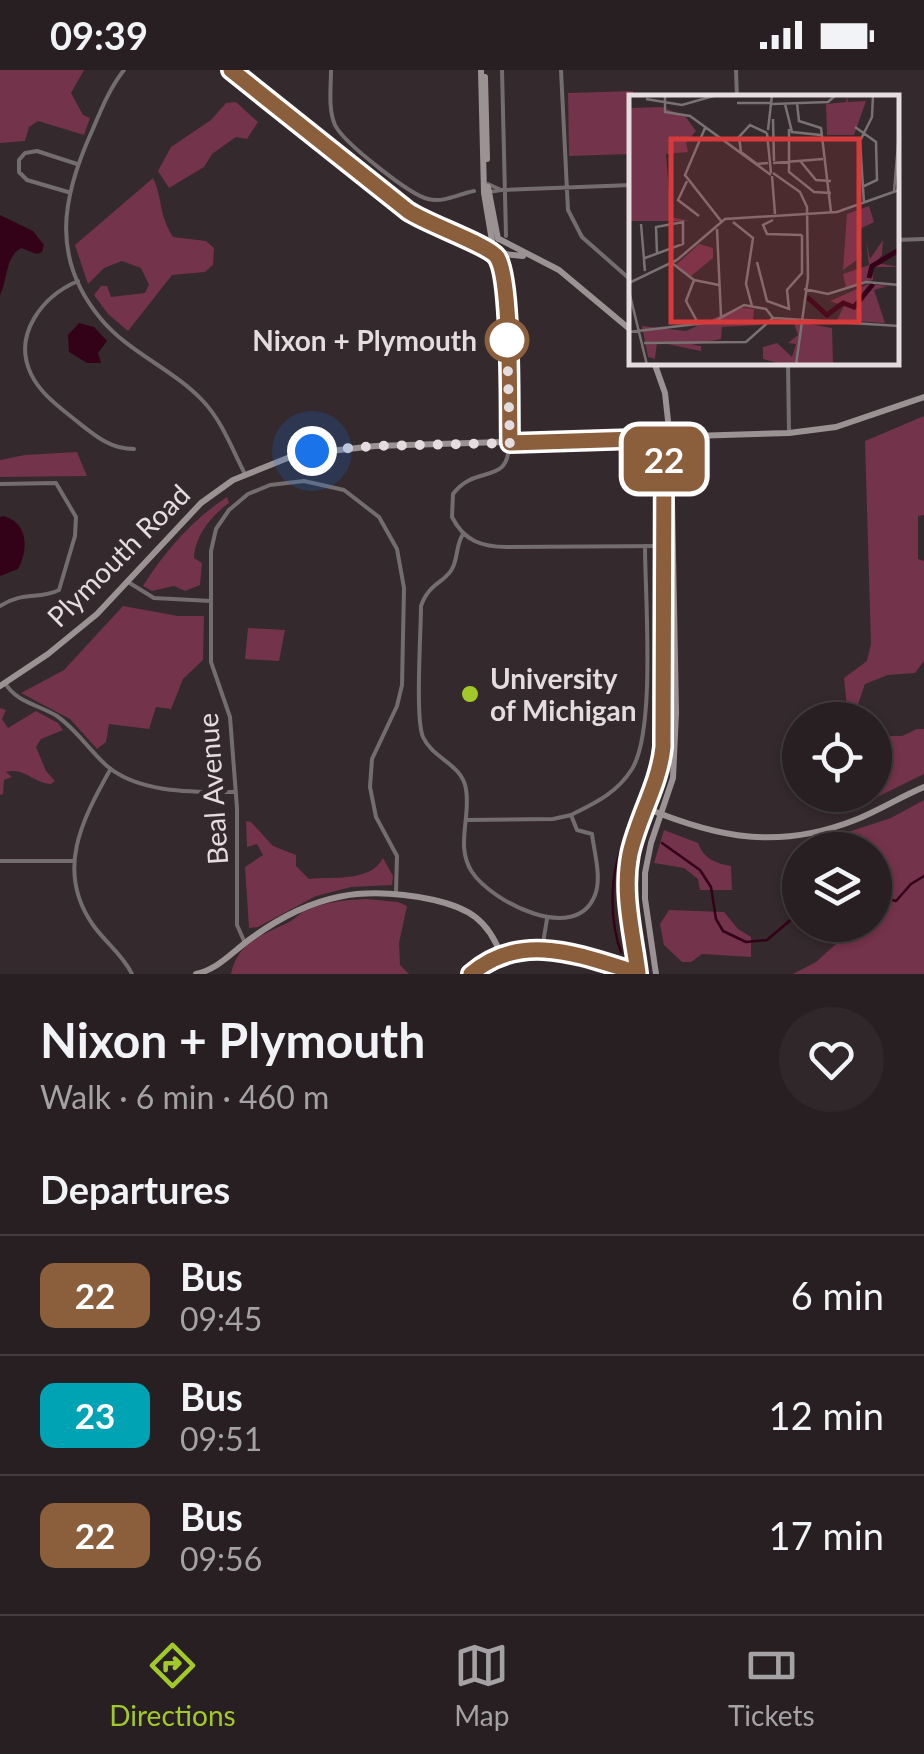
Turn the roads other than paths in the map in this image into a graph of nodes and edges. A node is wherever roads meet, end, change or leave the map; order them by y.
1 (124, 70) edge
2 (231, 70) edge
3 (331, 70) edge
4 (483, 70) edge
5 (502, 70) edge
6 (561, 70) edge
7 (736, 70) edge
8 (737, 95) edge
9 (77, 164) junction
10 (629, 185) edge
11 (566, 186) junction
12 (486, 187) junction
13 (503, 190) junction
14 (474, 191) junction
15 (68, 192) junction
16 (924, 239) edge
17 (899, 240) edge
18 (498, 247) junction
19 (629, 278) edge
20 (78, 280) junction
21 (629, 329) edge
22 (655, 365) edge
23 (788, 365) edge
24 (924, 397) edge
25 (788, 434) junction
26 (668, 441) junction
27 (510, 443) junction
28 (134, 449) dead end
29 (244, 474) junction
30 (0, 484) edge
31 (464, 534) junction
32 (645, 546) junction
33 (664, 546) junction
34 (674, 552) junction
35 (128, 582) junction
36 (211, 601) junction
37 (0, 606) edge
38 (664, 666) junction
39 (676, 666) junction
40 (3, 684) edge
41 (110, 769) junction
42 (924, 787) edge
43 (236, 792) junction
44 (646, 808) junction
45 (662, 814) junction
46 (570, 815) junction
47 (464, 820) junction
48 (0, 862) edge
49 (73, 862) junction
50 (396, 894) junction
51 (547, 918) junction
52 (245, 943) junction
53 (542, 948) junction
54 (501, 955) junction
55 (132, 974) edge
56 (196, 974) edge
57 (471, 974) edge
58 (640, 974) edge
59 (656, 974) edge

1 - 9 street
2 - 18 main road
3 - 14 street
4 - 12 main road
5 - 13 street
6 - 11 street
7 - 8 street
9 - 15 street
9 - 15 street
10 - 11 street
11 - 13 street
11 - 19 street
12 - 13 street
12 - 14 street
12 - 14 street
12 - 18 main road
13 - 18 street
15 - 20 street
16 - 17 street
18 - 21 main road
18 - 27 main road
20 - 28 street
20 - 29 street
22 - 26 main road
23 - 25 street
24 - 25 main road, Plymouth Road
25 - 26 main road, Plymouth Road
26 - 27 main road, Plymouth Road
26 - 33 main road
26 - 34 main road
27 - 29 main road, Plymouth Road
27 - 31 street
29 - 35 main road, Plymouth Road
30 - 37 street, Plymouth Road
31 - 32 street
31 - 47 street
32 - 33 street
32 - 46 street
33 - 34 main road
33 - 38 main road
34 - 39 main road
35 - 36 street
35 - 40 main road, Plymouth Road
36 - 43 street, Beal Avenue
36 - 50 street, Beal Avenue
38 - 39 main road
38 - 44 main road
39 - 45 main road
40 - 41 street
41 - 43 street
41 - 49 street
42 - 45 main road
43 - 52 street, Beal Avenue
44 - 45 main road
44 - 58 main road
45 - 59 main road
46 - 47 street
46 - 51 street
47 - 51 street
48 - 49 street
49 - 55 street
50 - 52 main road
50 - 54 main road
51 - 53 street
52 - 56 main road
53 - 54 main road
53 - 58 main road
54 - 57 main road

